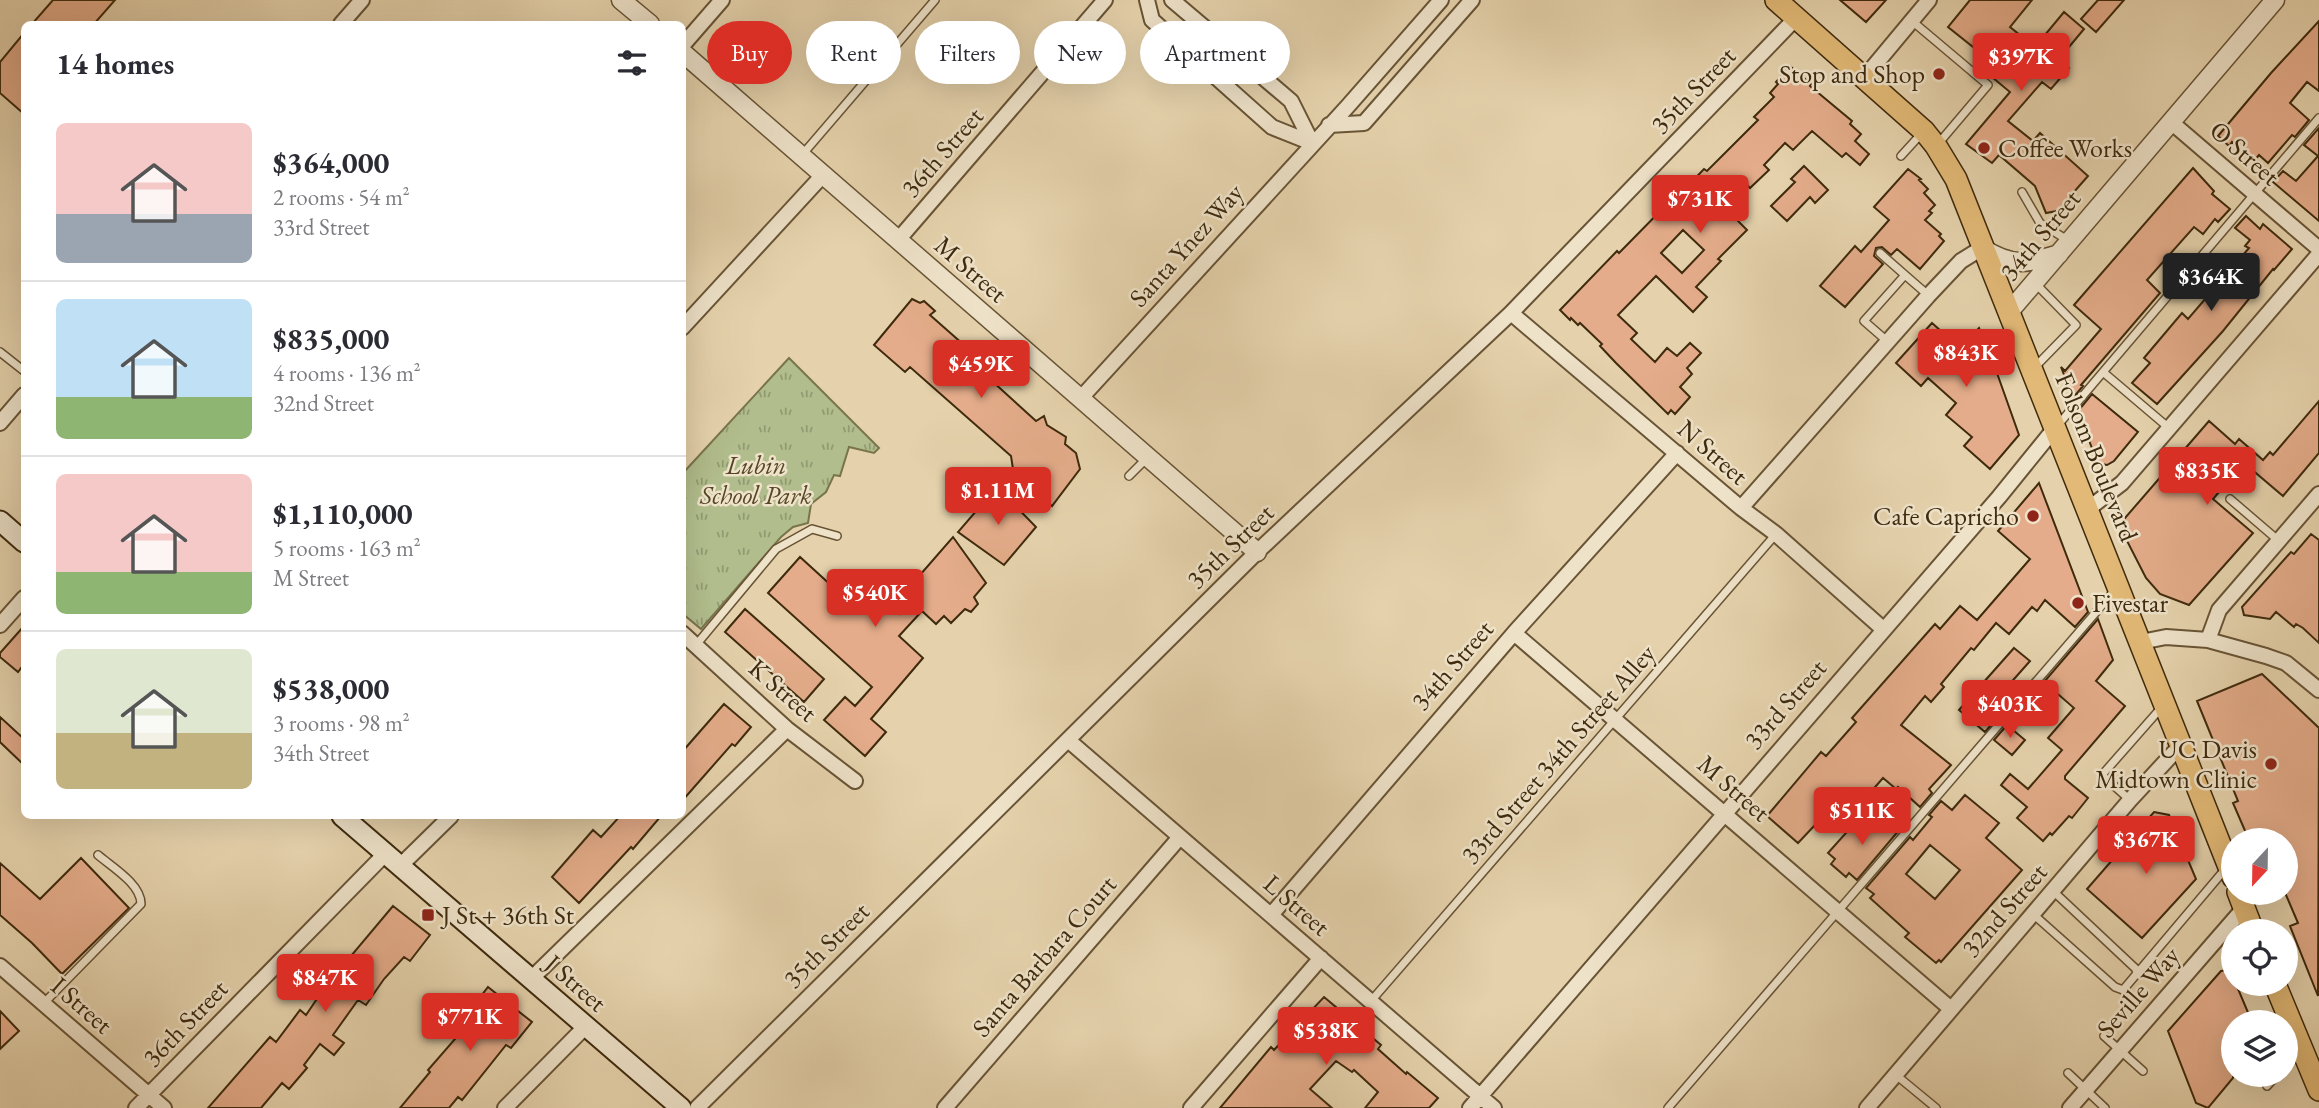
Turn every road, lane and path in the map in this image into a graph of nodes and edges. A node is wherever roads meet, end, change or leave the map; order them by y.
1 (362, 0) edge
2 (621, 0) edge
3 (722, 0) edge
4 (935, 0) edge
5 (1105, 0) edge
6 (1147, 0) edge
7 (1172, 0) edge
8 (1441, 0) edge
9 (1472, 0) edge
10 (1776, 0) edge
11 (1929, 0) edge
12 (2275, 0) edge
13 (1796, 18) junction
14 (1912, 20) junction
15 (344, 21) edge
16 (646, 21) edge
17 (686, 41) edge
18 (686, 55) edge
19 (1864, 78) junction
20 (2319, 118) edge
21 (2171, 122) junction
22 (1329, 125) junction
23 (1930, 138) junction
24 (1312, 143) junction
25 (801, 156) junction
26 (1901, 156) dead end
27 (823, 175) junction
28 (2022, 192) dead end
29 (2254, 194) junction
30 (898, 240) junction
31 (1982, 248) junction
32 (2064, 248) junction
33 (2319, 251) edge
34 (1880, 253) dead end
35 (1905, 275) junction
36 (2034, 282) junction
37 (1928, 296) junction
38 (2009, 312) junction
39 (1511, 313) junction
40 (686, 324) edge
41 (1888, 342) junction
42 (0, 352) edge
43 (21, 369) edge
44 (2032, 370) junction
45 (2103, 372) junction
46 (21, 398) edge
47 (1080, 399) junction
48 (0, 423) edge
49 (2056, 428) junction
50 (2170, 428) junction
51 (1677, 453) junction
52 (1148, 458) junction
53 (1129, 476) dead end
54 (2319, 494) edge
55 (2230, 499) dead end
56 (1741, 508) junction
57 (2088, 509) junction
58 (0, 520) edge
59 (1776, 534) junction
60 (837, 536) dead end
61 (21, 539) edge
62 (2279, 541) junction
63 (1257, 552) junction
64 (2119, 586) junction
65 (21, 601) edge
66 (0, 625) edge
67 (1883, 629) junction
68 (1514, 634) junction
69 (686, 636) edge
70 (2208, 640) junction
71 (2141, 642) junction
72 (696, 645) junction
73 (2319, 690) edge
74 (2164, 705) junction
75 (1615, 720) junction
76 (787, 729) junction
77 (1068, 740) junction
78 (2180, 747) junction
79 (855, 780) dead end
80 (2130, 800) junction
81 (1723, 814) junction
82 (346, 819) edge
83 (447, 819) edge
84 (1180, 837) junction
85 (2221, 847) edge
86 (99, 855) dead end
87 (393, 859) junction
88 (2221, 882) edge
89 (2053, 891) junction
90 (2237, 905) edge
91 (1838, 911) junction
92 (2033, 914) junction
93 (1271, 915) junction
94 (1321, 958) junction
95 (0, 966) edge
96 (2137, 975) junction
97 (531, 979) junction
98 (2280, 996) edge
99 (1371, 1001) junction
100 (43, 1003) junction
101 (1951, 1009) junction
102 (586, 1026) junction
103 (2104, 1036) dead end
104 (2302, 1047) junction
105 (2119, 1051) junction
106 (2298, 1052) edge
107 (2143, 1071) dead end
108 (2068, 1073) dead end
109 (1896, 1075) junction
110 (2086, 1089) junction
111 (2319, 1090) edge
112 (149, 1095) junction
113 (1480, 1096) junction
114 (136, 1108) edge
115 (164, 1108) edge
116 (505, 1108) edge
117 (681, 1108) edge
118 (697, 1108) edge
119 (945, 1108) edge
120 (1191, 1108) edge
121 (1470, 1108) edge
122 (1494, 1108) edge
123 (1668, 1108) edge
124 (1867, 1108) edge
125 (1936, 1108) edge
126 (2070, 1108) edge
127 (2105, 1108) edge

1 - 15 street
2 - 16 street
3 - 17 street
4 - 25 lane
5 - 30 street, 36th Street
6 - 24 street
7 - 24 street
8 - 22 street, Santa Ynez Way
9 - 22 street
10 - 13 main road, Folsom Boulevard
11 - 14 street
12 - 21 street, 34th Street
13 - 19 main road, Folsom Boulevard
13 - 39 street, 35th Street
14 - 19 street
14 - 23 lane
18 - 25 street, M Street
19 - 23 main road, Folsom Boulevard
20 - 29 lane
21 - 29 street, O Street
21 - 32 street, 34th Street
22 - 24 street, Santa Ynez Way
23 - 26 lane
23 - 31 main road, Folsom Boulevard
24 - 47 street, Santa Ynez Way
25 - 27 street, M Street
27 - 30 street, M Street
27 - 40 street
28 - 32 lane
29 - 33 street, O Street
29 - 45 lane
30 - 47 street, M Street
31 - 32 street
31 - 37 street, 34th Street
31 - 38 main road, Folsom Boulevard
32 - 36 street, 34th Street
33 - 50 street
34 - 35 lane
35 - 37 lane
35 - 41 lane
36 - 38 street, 34th Street
36 - 44 lane
37 - 41 street, 34th Street
38 - 44 main road, Folsom Boulevard
39 - 51 street, N Street
39 - 63 street, 35th Street
41 - 56 street, 34th Street
42 - 43 lane
44 - 49 main road, Folsom Boulevard
45 - 49 lane
45 - 50 lane
46 - 48 street
47 - 52 street, M Street
49 - 57 main road, Folsom Boulevard
49 - 67 street, 33rd Street
50 - 57 street
51 - 56 street, N Street
51 - 68 street, 34th Street
52 - 53 lane
52 - 63 street, M Street
54 - 62 street
55 - 62 lane
56 - 59 street, N Street
57 - 64 main road, Folsom Boulevard
58 - 61 main road
59 - 67 street, N Street
59 - 75 lane, 33rd Street 34th Street Alley
60 - 72 lane
62 - 70 street
63 - 77 street, 35th Street
64 - 71 main road, Folsom Boulevard
64 - 91 lane
65 - 66 street
67 - 81 street, 33rd Street
68 - 75 street, M Street
68 - 93 street, 34th Street
69 - 72 street, K Street
70 - 71 street
70 - 73 street
71 - 74 main road, Folsom Boulevard
72 - 76 street, K Street
74 - 78 main road, Folsom Boulevard
74 - 80 lane
75 - 81 street, M Street
75 - 99 lane, 33rd Street 34th Street Alley
76 - 79 street, K Street
76 - 97 street
77 - 84 street, L Street
77 - 118 street, 35th Street
78 - 80 street, 32nd Street
78 - 85 main road, Folsom Boulevard
80 - 89 street, 32nd Street
81 - 91 street, M Street
81 - 113 street, 33rd Street
82 - 87 main road, J Street
83 - 87 street, 36th Street
84 - 93 street, L Street
84 - 119 street, Santa Barbara Court
86 - 100 lane
87 - 97 main road, J Street
87 - 112 street, 36th Street
88 - 96 lane
89 - 92 street, 32nd Street
89 - 96 lane
90 - 105 street, Seville Way
91 - 101 street, M Street
91 - 123 lane
92 - 96 lane
92 - 101 street, 32nd Street
93 - 94 street, L Street
94 - 99 street, L Street
94 - 120 street
95 - 100 street, I Street
97 - 102 main road, J Street
98 - 104 main road
99 - 113 street, L Street
100 - 112 street, I Street
101 - 109 street, 32nd Street
102 - 116 street
102 - 117 main road, J Street
103 - 105 lane
104 - 106 lane
104 - 111 main road
105 - 107 lane
105 - 110 street, Seville Way
108 - 110 lane
109 - 124 street, 32nd Street
109 - 125 lane
110 - 126 street, Seville Way
110 - 127 lane
112 - 114 street, 36th Street
112 - 115 street, I Street
113 - 121 street, 33rd Street
113 - 122 street, L Street

